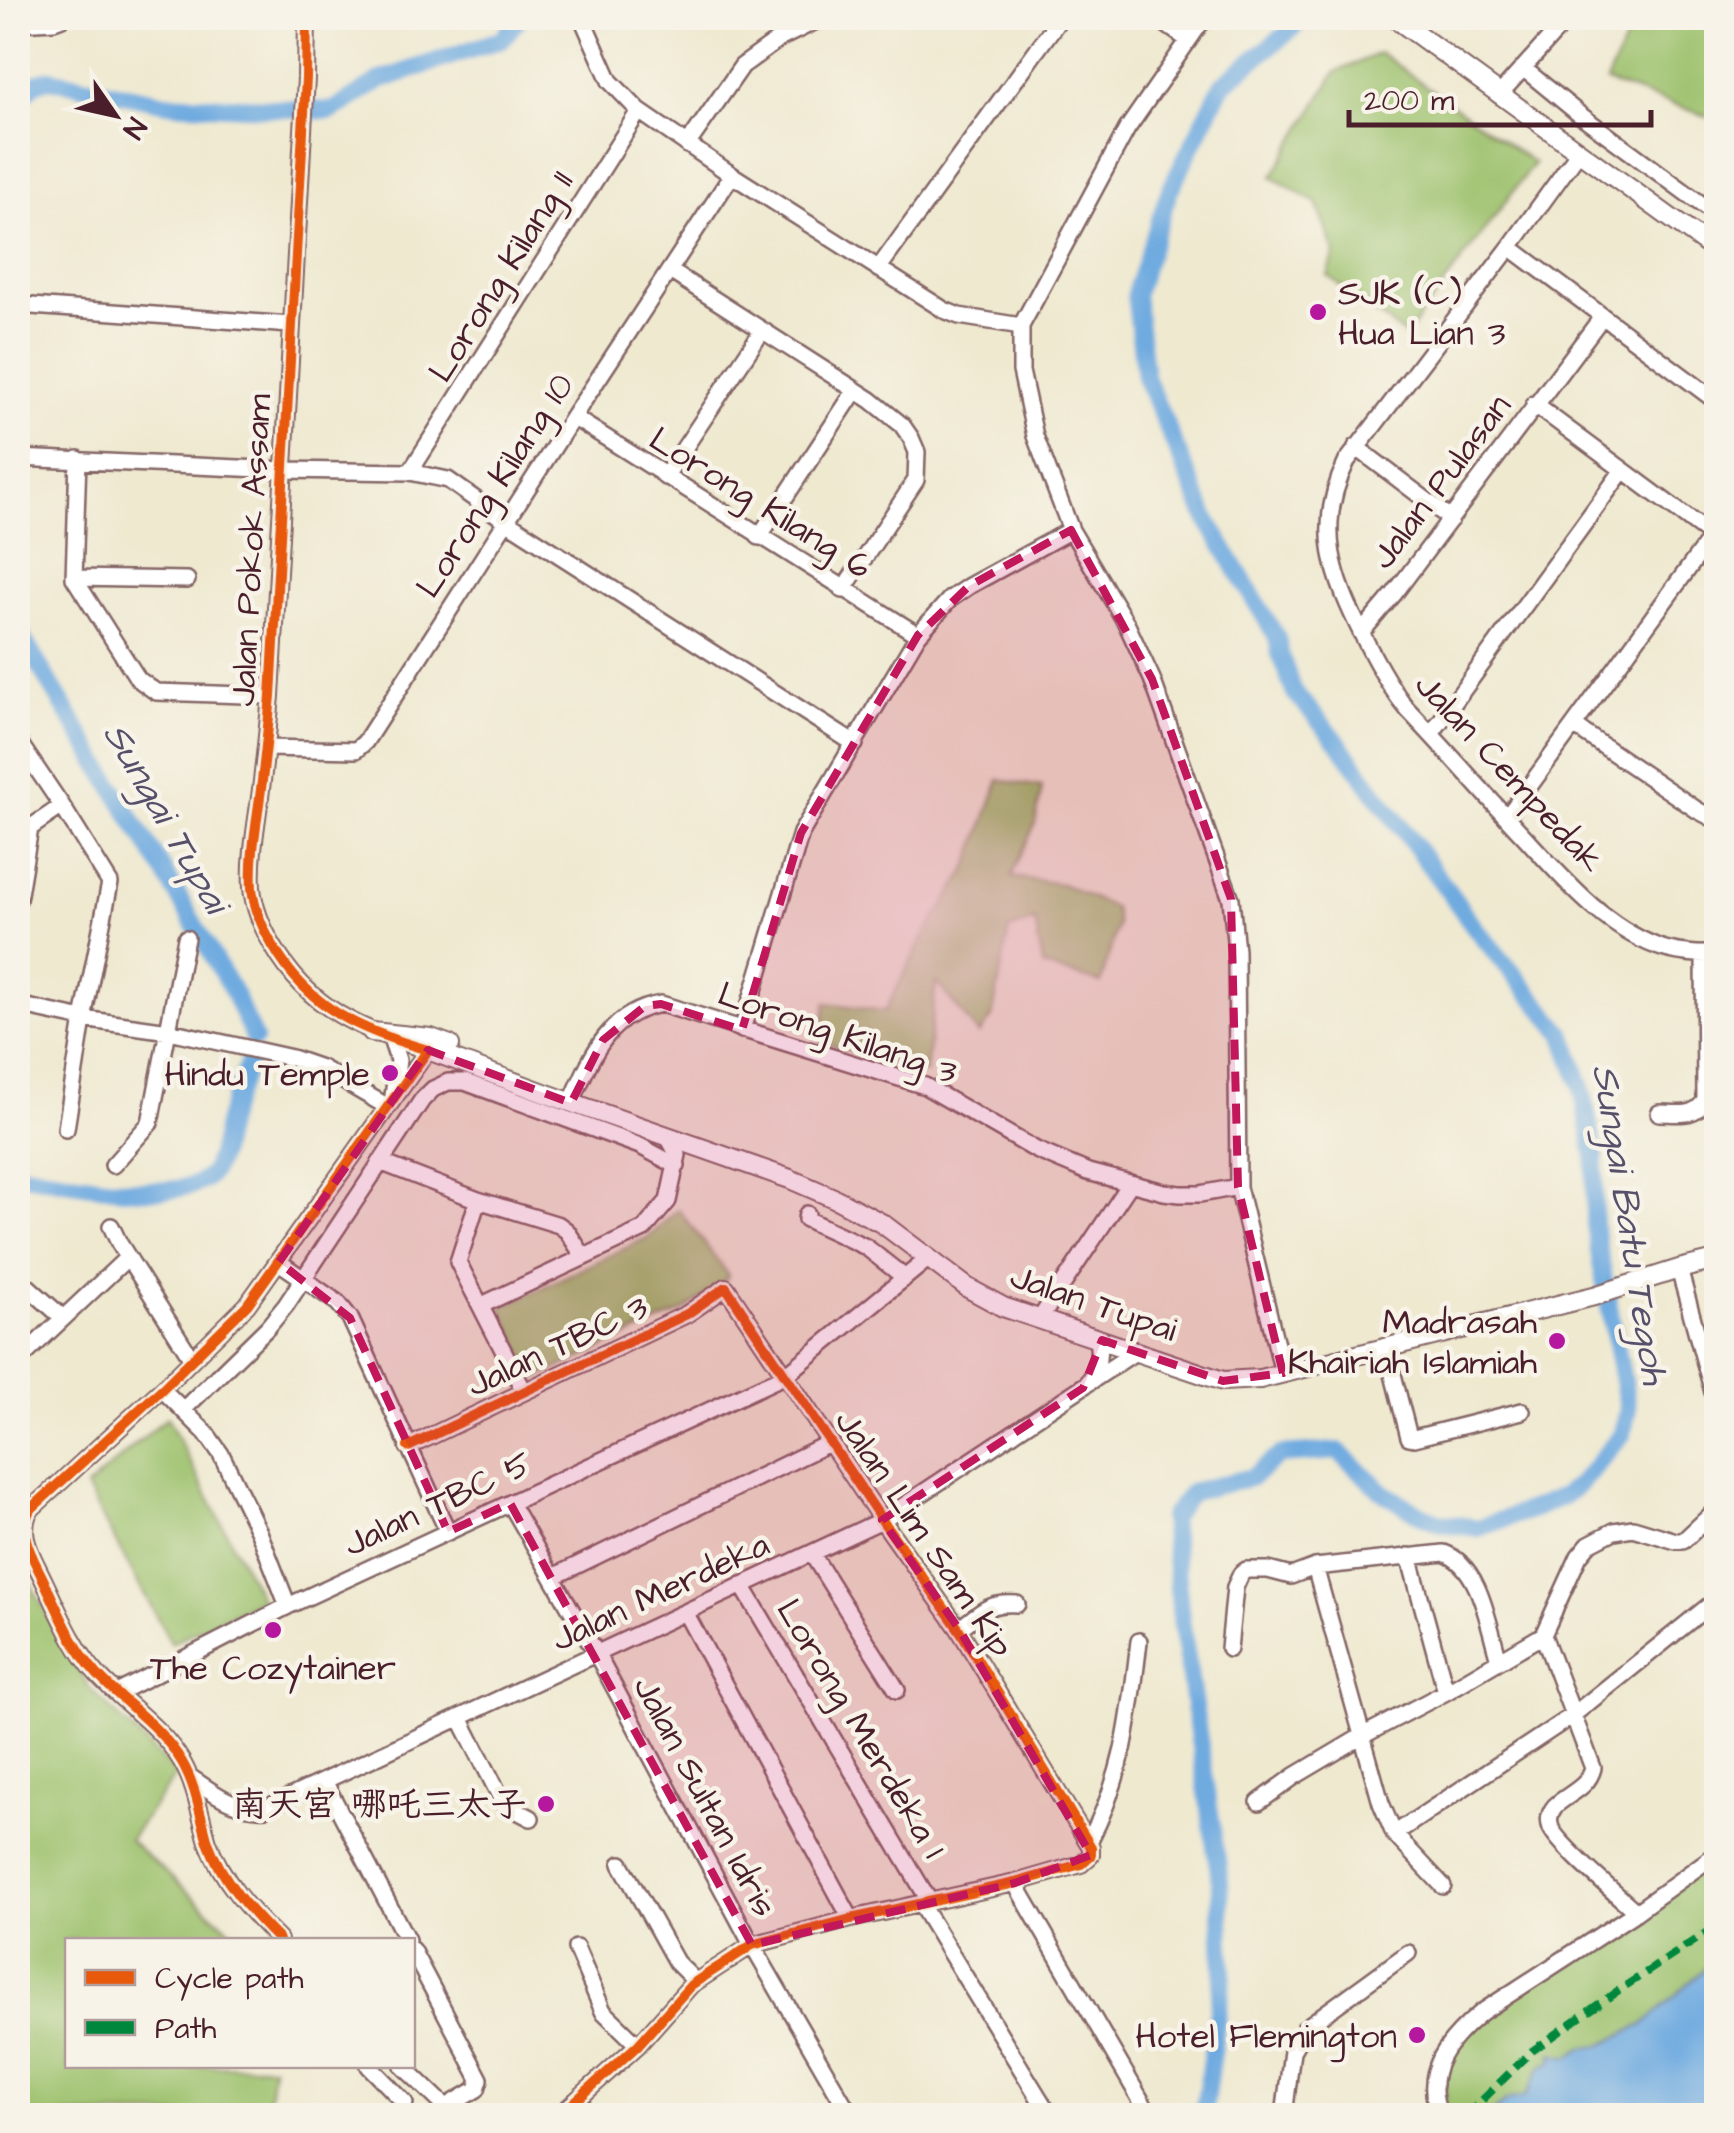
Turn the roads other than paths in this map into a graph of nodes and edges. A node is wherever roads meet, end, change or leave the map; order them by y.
1 (62, 18) edge
2 (307, 18) edge
3 (582, 18) edge
4 (822, 18) edge
5 (1060, 18) edge
6 (1157, 18) edge
7 (1204, 18) edge
8 (1395, 18) edge
9 (1568, 18) edge
10 (18, 24) edge
11 (1187, 39) junction
12 (1523, 68) junction
13 (1499, 95) junction
14 (639, 111) junction
15 (686, 145) junction
16 (1578, 153) junction
17 (732, 175) junction
18 (1716, 216) edge
19 (1510, 247) junction
20 (1716, 251) edge
21 (878, 269) junction
22 (670, 271) junction
23 (18, 306) edge
24 (1602, 317) junction
25 (291, 325) junction
26 (1021, 326) junction
27 (762, 330) junction
28 (856, 391) junction
29 (1716, 401) edge
30 (1534, 404) junction
31 (572, 417) junction
32 (1356, 448) junction
33 (18, 458) edge
34 (78, 459) junction
35 (283, 470) junction
36 (1622, 470) junction
37 (410, 472) junction
38 (665, 477) junction
39 (1451, 518) junction
40 (506, 520) junction
41 (1071, 530) junction
42 (759, 537) junction
43 (1714, 538) edge
44 (74, 578) junction
45 (187, 580) dead end
46 (843, 590) junction
47 (1362, 633) junction
48 (918, 636) junction
49 (270, 696) junction
50 (1574, 726) junction
51 (1431, 734) junction
52 (18, 741) edge
53 (856, 744) junction
54 (266, 748) junction
55 (62, 806) junction
56 (1507, 817) junction
57 (1716, 820) edge
58 (18, 900) edge
59 (186, 938) dead end
60 (1710, 954) edge
61 (18, 1005) edge
62 (84, 1019) junction
63 (742, 1030) junction
64 (169, 1031) junction
65 (372, 1032) junction
66 (390, 1039) junction
67 (428, 1050) junction
68 (547, 1094) junction
69 (571, 1102) junction
70 (390, 1103) junction
71 (1659, 1112) dead end
72 (66, 1129) dead end
73 (668, 1137) junction
74 (710, 1151) junction
75 (380, 1162) junction
76 (113, 1165) dead end
77 (677, 1166) junction
78 (790, 1179) junction
79 (1130, 1184) junction
80 (1238, 1187) junction
81 (836, 1199) junction
82 (478, 1200) junction
83 (808, 1214) junction
84 (111, 1226) dead end
85 (128, 1257) junction
86 (584, 1258) junction
87 (929, 1258) junction
88 (1716, 1260) edge
89 (279, 1262) junction
90 (1678, 1269) junction
91 (904, 1277) junction
92 (304, 1278) junction
93 (18, 1284) edge
94 (726, 1287) joint
95 (482, 1306) junction
96 (63, 1318) junction
97 (1039, 1320) junction
98 (1096, 1338) junction
99 (1386, 1347) junction
100 (1134, 1352) junction
101 (192, 1359) junction
102 (18, 1361) edge
103 (1283, 1373) junction
104 (786, 1375) junction
105 (1083, 1388) junction
106 (162, 1389) junction
107 (524, 1391) junction
108 (1716, 1403) edge
109 (184, 1409) junction
110 (1522, 1412) dead end
111 (831, 1442) junction
112 (408, 1447) junction
113 (510, 1503) junction
114 (24, 1506) edge
115 (1716, 1510) edge
116 (882, 1520) junction
117 (21, 1526) edge
118 (448, 1532) junction
119 (812, 1554) junction
120 (1408, 1556) junction
121 (1315, 1567) junction
122 (553, 1576) junction
123 (742, 1585) junction
124 (1716, 1600) edge
125 (1017, 1604) dead end
126 (288, 1606) junction
127 (684, 1612) junction
128 (959, 1629) junction
129 (1543, 1635) junction
130 (1139, 1641) dead end
131 (1229, 1649) dead end
132 (596, 1652) junction
133 (1499, 1660) junction
134 (897, 1690) dead end
135 (1446, 1692) junction
136 (117, 1693) junction
137 (1574, 1715) junction
138 (460, 1718) junction
139 (1364, 1735) junction
140 (190, 1777) junction
141 (324, 1781) junction
142 (1260, 1802) dead end
143 (531, 1818) dead end
144 (1394, 1834) junction
145 (1089, 1842) junction
146 (1716, 1854) edge
147 (621, 1864) dead end
148 (1015, 1884) junction
149 (1443, 1886) dead end
150 (925, 1904) junction
151 (1636, 1912) junction
152 (850, 1919) junction
153 (277, 1938) edge
154 (407, 1938) edge
155 (752, 1945) junction
156 (576, 1948) dead end
157 (1408, 1953) dead end
158 (415, 1956) edge
159 (696, 1982) junction
160 (638, 2045) junction
161 (371, 2068) edge
162 (404, 2068) edge
163 (423, 2086) junction
164 (405, 2103) junction
165 (451, 2111) edge
166 (392, 2116) edge
167 (559, 2116) edge
168 (851, 2116) edge
169 (1050, 2116) edge
170 (1150, 2116) edge
171 (1284, 2116) edge
172 (1440, 2116) edge

1 - 10 street
2 - 25 street, Jalan Pokok Assam
3 - 14 street
4 - 15 street
5 - 21 street
6 - 11 street
7 - 11 street
8 - 13 main road
9 - 12 street
11 - 26 street
12 - 13 street
12 - 18 street
13 - 16 main road
14 - 15 street
14 - 37 street, Lorong Kilang 11
15 - 17 street
16 - 19 street, Jalan Cempedak
16 - 20 main road
17 - 21 street
17 - 22 street, Lorong Kilang 10
19 - 24 street
19 - 32 street, Jalan Cempedak
21 - 26 street
22 - 27 street
22 - 31 street, Lorong Kilang 10
23 - 25 street
24 - 29 street
24 - 30 street, Jalan Pulasan
25 - 35 street, Jalan Pokok Assam
26 - 41 street
27 - 28 street
27 - 38 street
28 - 42 street
28 - 46 street
30 - 36 street
30 - 39 street, Jalan Pulasan
31 - 38 street, Lorong Kilang 6
31 - 40 street, Lorong Kilang 10
32 - 39 street
32 - 47 street, Jalan Cempedak
33 - 34 street
34 - 35 street
34 - 44 street
35 - 37 street
35 - 49 street, Jalan Pokok Assam
36 - 43 street
36 - 51 street
37 - 40 street
38 - 42 street, Lorong Kilang 6
39 - 47 street, Jalan Pulasan
40 - 53 street
40 - 54 street, Lorong Kilang 10
41 - 48 street
41 - 80 street
42 - 46 street, Lorong Kilang 6
43 - 50 street
44 - 45 street
44 - 49 street
46 - 48 street, Lorong Kilang 6
47 - 51 street, Jalan Cempedak
48 - 53 street
49 - 54 street, Jalan Pokok Assam
50 - 56 street
50 - 57 street
51 - 56 street, Jalan Cempedak
52 - 55 street
53 - 63 street
54 - 65 street, Jalan Pokok Assam
55 - 58 street
55 - 62 street
56 - 60 street, Jalan Cempedak
59 - 64 street
60 - 71 street
61 - 62 street
62 - 64 street
62 - 72 street
63 - 69 street, Lorong Kilang 3
63 - 79 street, Lorong Kilang 3
64 - 70 street
64 - 76 street
65 - 66 street, Jalan Tupai
65 - 68 main road
66 - 67 street, Jalan Tupai
66 - 70 street
67 - 68 main road, Jalan Tupai
67 - 70 street
68 - 69 main road, Jalan Tupai
69 - 73 main road, Jalan Tupai
70 - 89 street
73 - 74 main road, Jalan Tupai
73 - 77 street
74 - 77 street
74 - 78 main road, Jalan Tupai
75 - 77 street
75 - 82 street
75 - 92 street
77 - 86 street
78 - 81 main road, Jalan Tupai
78 - 83 street
79 - 80 street, Lorong Kilang 3
79 - 97 street
80 - 103 street
81 - 83 street
81 - 87 main road, Jalan Tupai
82 - 86 street
82 - 95 street
83 - 91 street
84 - 85 street
85 - 96 street
85 - 101 street
86 - 95 street
87 - 91 street, Jalan TBC 5
87 - 97 main road, Jalan Tupai
88 - 90 main road, Jalan Tupai
89 - 92 street
89 - 101 street
90 - 99 main road, Jalan Tupai
90 - 108 street
91 - 104 street, Jalan TBC 5
92 - 109 street
92 - 112 street
93 - 96 street
94 - 104 street, Jalan Lim Sam Kip
94 - 107 street, Jalan TBC 3
95 - 107 street
96 - 102 street
97 - 98 main road, Jalan Tupai
98 - 100 main road, Jalan Tupai
98 - 105 street
99 - 103 main road, Jalan Tupai
99 - 110 street
100 - 103 main road, Jalan Tupai
100 - 105 street, Jalan Merdeka
101 - 106 street
104 - 111 street, Jalan Lim Sam Kip
104 - 113 street, Jalan TBC 5
105 - 116 street, Jalan Merdeka
106 - 109 street
106 - 114 street
107 - 112 street, Jalan TBC 3
109 - 126 street
111 - 116 street, Jalan Lim Sam Kip
111 - 122 street
112 - 118 street
113 - 118 street, Jalan TBC 5
113 - 122 street, Jalan Sultan Idris
114 - 117 street
115 - 129 street
116 - 119 street, Jalan Merdeka
116 - 128 street, Jalan Lim Sam Kip
117 - 136 street
118 - 126 street, Jalan TBC 5
119 - 123 street, Jalan Merdeka
119 - 134 street
120 - 121 street
120 - 133 street
120 - 135 street
121 - 131 street
121 - 139 street
122 - 132 street, Jalan Sultan Idris
123 - 127 street, Jalan Merdeka
123 - 150 street, Lorong Merdeka 1
124 - 137 street
125 - 128 street
126 - 136 street, Jalan TBC 5
127 - 132 street, Jalan Merdeka
127 - 152 street
128 - 145 street, Jalan Lim Sam Kip
129 - 133 street
129 - 137 street
130 - 145 street
132 - 138 street, Jalan Merdeka
132 - 155 street, Jalan Sultan Idris
133 - 135 street
135 - 139 street
136 - 140 street
137 - 144 street
137 - 151 street
138 - 141 street, Jalan Merdeka
138 - 143 street
139 - 142 street
139 - 144 street
140 - 141 street, Jalan Merdeka
140 - 153 street
141 - 154 street
144 - 149 street
145 - 148 street
146 - 151 street
147 - 159 street
148 - 150 street
148 - 170 street
150 - 152 street
150 - 169 street, Lorong Merdeka 1
151 - 172 street
152 - 155 street
155 - 159 street
155 - 168 street, Jalan Sultan Idris
156 - 160 street
157 - 171 street
158 - 165 street
159 - 160 street
160 - 167 street
161 - 164 street
162 - 163 street
163 - 164 street
163 - 165 street
164 - 166 street

